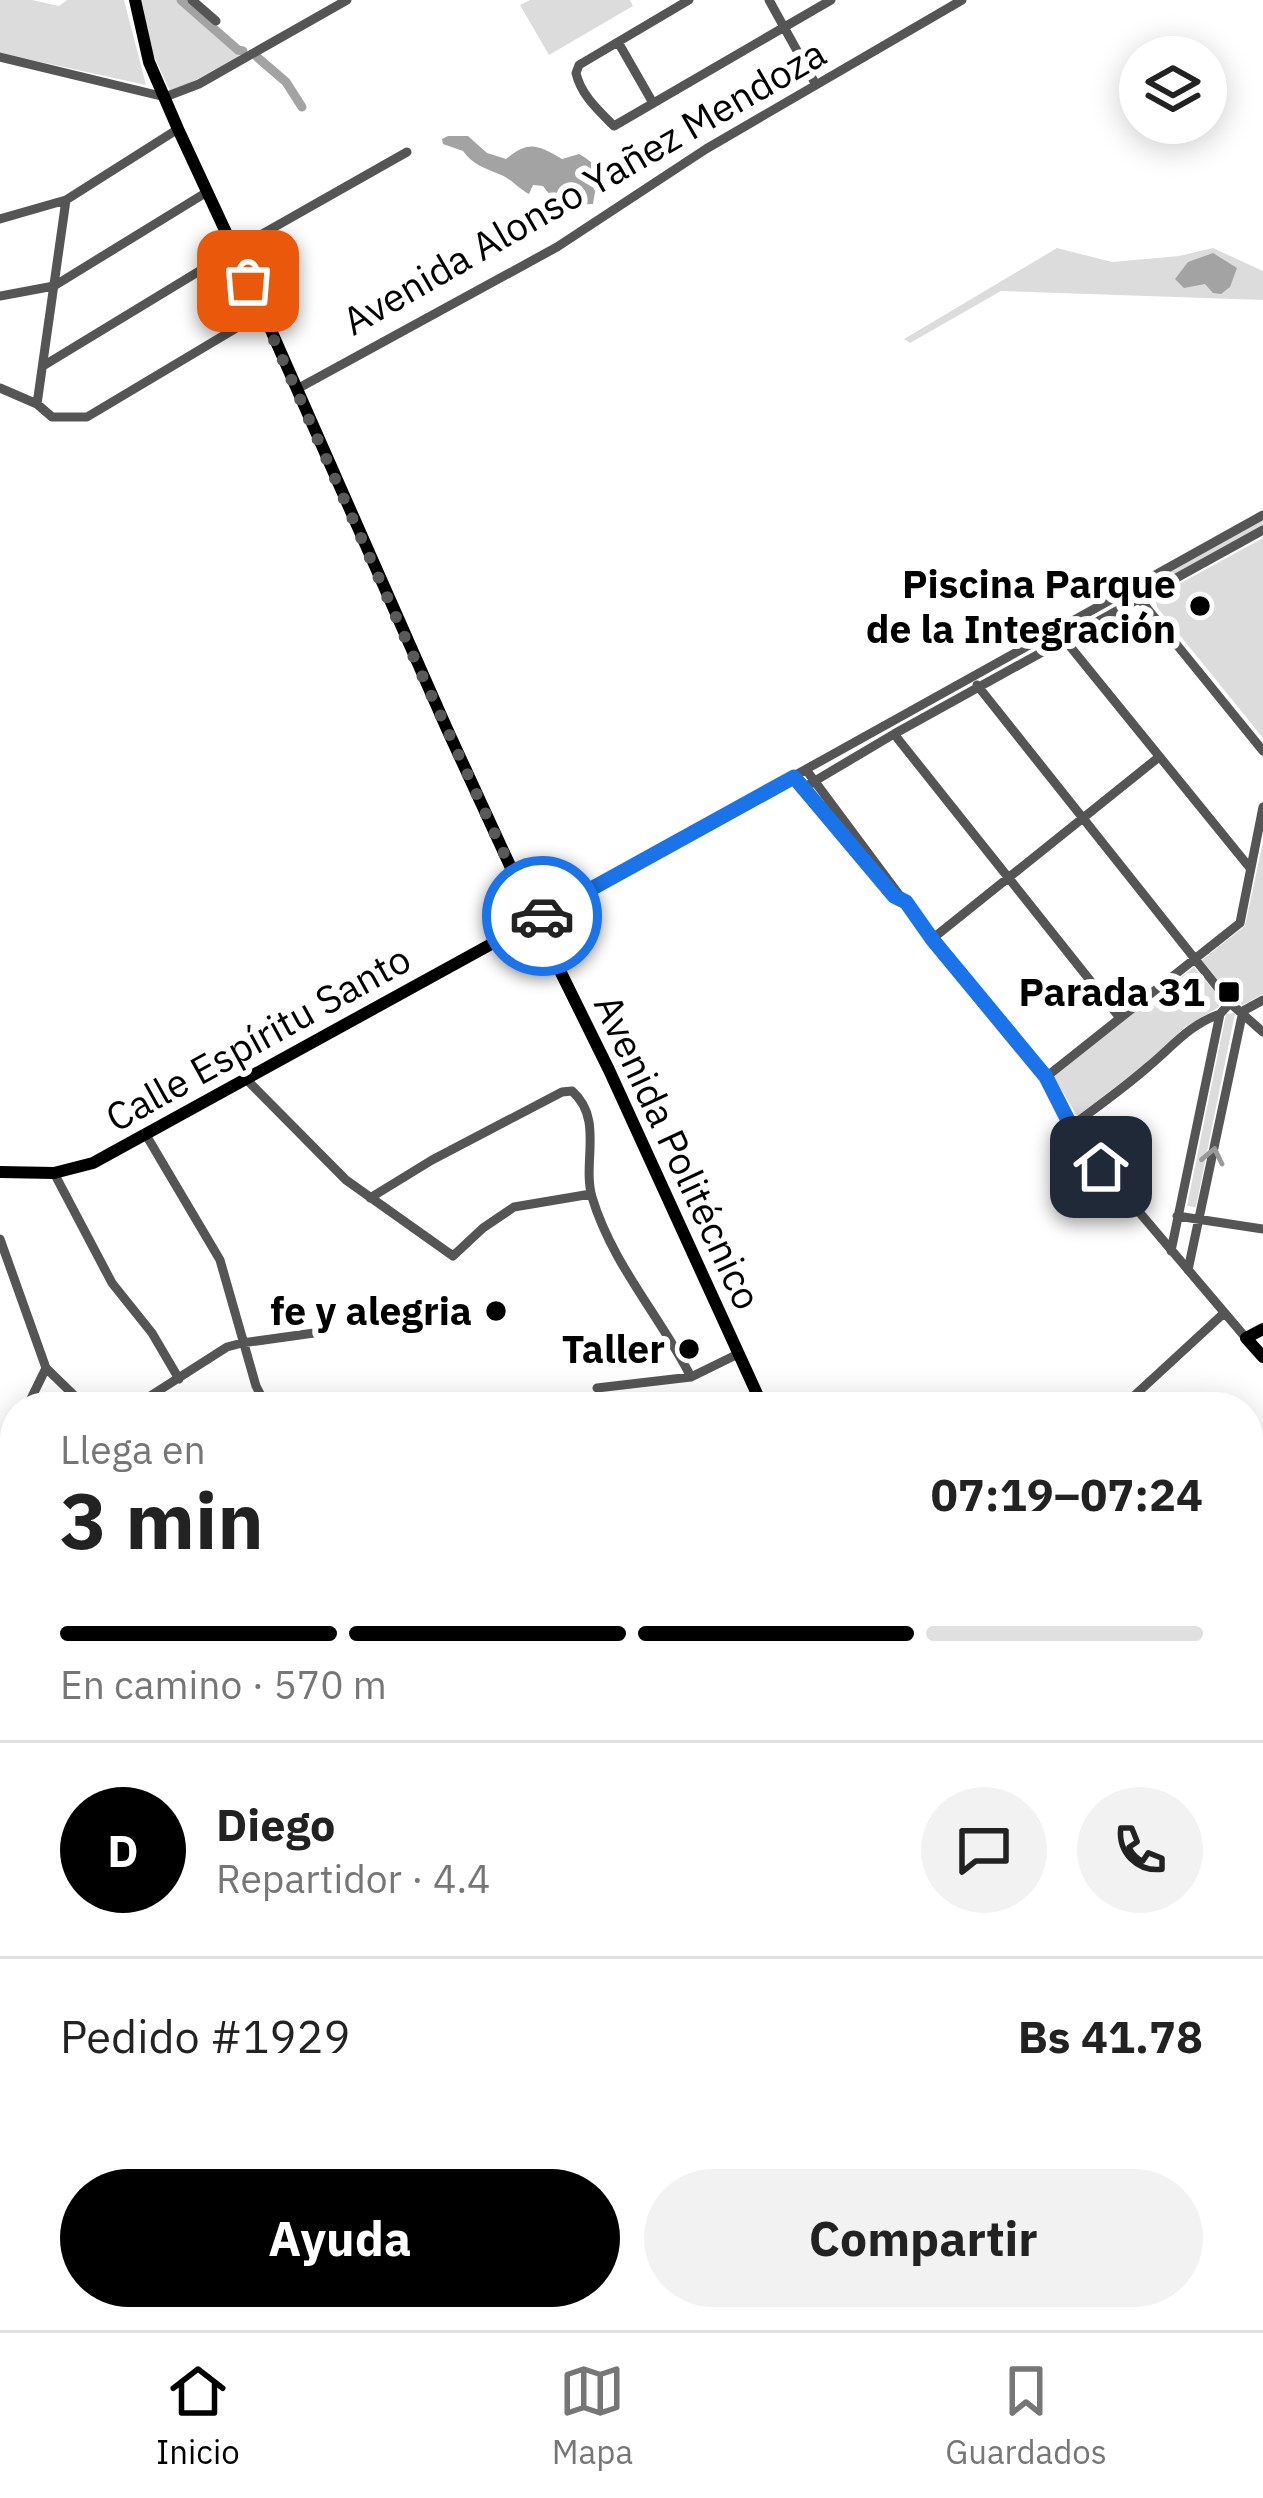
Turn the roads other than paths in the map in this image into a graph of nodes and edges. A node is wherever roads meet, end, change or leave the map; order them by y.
1 (135, 0) edge
2 (192, 0) edge
3 (347, 0) edge
4 (689, 0) edge
5 (769, 0) edge
6 (830, 0) edge
7 (962, 0) edge
8 (943, 5) edge
9 (217, 21) dead end
10 (784, 27) junction
11 (618, 42) junction
12 (0, 58) edge
13 (816, 85) junction
14 (165, 97) junction
15 (652, 103) junction
16 (178, 129) junction
17 (407, 152) dead end
18 (208, 192) junction
19 (67, 200) junction
20 (0, 219) edge
21 (233, 250) junction
22 (54, 286) junction
23 (0, 296) edge
24 (263, 312) junction
25 (43, 366) junction
26 (0, 388) edge
27 (297, 389) junction
28 (37, 404) junction
29 (1263, 514) edge
30 (1263, 530) edge
31 (1132, 588) junction
32 (1139, 600) junction
33 (1059, 628) junction
34 (1066, 641) junction
35 (972, 678) junction
36 (980, 688) junction
37 (891, 730) junction
38 (1263, 751) edge
39 (1159, 757) junction
40 (807, 771) junction
41 (794, 777) junction
42 (808, 785) junction
43 (1263, 807) edge
44 (1083, 818) junction
45 (1250, 868) junction
46 (1009, 878) junction
47 (535, 920) junction
48 (932, 939) junction
49 (1195, 959) junction
50 (1263, 1000) edge
51 (1230, 1003) junction
52 (1243, 1011) junction
53 (1220, 1014) junction
54 (1120, 1018) junction
55 (1263, 1032) edge
56 (1046, 1077) junction
57 (247, 1080) junction
58 (1070, 1127) junction
59 (146, 1135) junction
60 (0, 1172) edge
61 (54, 1173) junction
62 (591, 1194) junction
63 (370, 1198) junction
64 (1178, 1216) junction
65 (1199, 1219) junction
66 (1263, 1229) edge
67 (0, 1239) edge
68 (1171, 1251) junction
69 (5, 1268) edge
70 (1188, 1271) junction
71 (1223, 1314) junction
72 (1263, 1328) edge
73 (314, 1333) dead end
74 (1246, 1338) junction
75 (242, 1342) junction
76 (738, 1354) junction
77 (1263, 1357) edge
78 (46, 1368) junction
79 (691, 1377) junction
80 (179, 1379) junction
81 (597, 1388) dead end
82 (34, 1392) edge
83 (71, 1392) edge
84 (158, 1392) edge
85 (259, 1392) edge
86 (756, 1392) edge
87 (1138, 1392) edge

1 - 14 main road, Avenida Politécnico
2 - 9 street
3 - 14 street
4 - 11 street
5 - 10 street
6 - 10 street
7 - 8 street, Avenida Alonso Yañez Mendoza
8 - 13 street, Avenida Alonso Yañez Mendoza
10 - 13 street
10 - 15 street
11 - 15 street
11 - 15 street
12 - 14 street
13 - 27 street, Avenida Alonso Yañez Mendoza
14 - 16 main road, Avenida Politécnico
16 - 18 main road, Avenida Politécnico
16 - 19 street
17 - 21 street
18 - 21 main road, Avenida Politécnico
18 - 22 street
19 - 20 street
19 - 22 street
21 - 24 main road, Avenida Politécnico
21 - 25 street
22 - 23 street
22 - 25 street
24 - 27 main road, Avenida Politécnico
24 - 28 street
25 - 28 street
26 - 28 street
27 - 47 main road, Avenida Politécnico
29 - 31 street
30 - 32 street
31 - 32 street
31 - 33 street
32 - 34 street
32 - 38 street
33 - 34 street
33 - 35 street
34 - 36 street
34 - 39 street
35 - 36 street
35 - 37 street
36 - 37 street
36 - 44 street
37 - 40 street
37 - 42 street
37 - 46 street
39 - 44 street
39 - 45 street
40 - 41 street
40 - 42 street
41 - 42 street
41 - 47 street
42 - 48 street
43 - 45 street
44 - 46 street
44 - 49 street
45 - 49 street
46 - 48 street
46 - 54 street
47 - 57 main road, Calle Espíritu Santo
47 - 76 main road, Avenida Politécnico
48 - 56 street
49 - 51 street
49 - 54 street
50 - 52 street
51 - 52 street
51 - 53 street
52 - 55 street
65 -> 52 street
53 - 58 street
53 - 64 street
54 - 56 street
56 - 58 street
57 - 59 main road, Calle Espíritu Santo
57 - 63 street
58 - 68 street
59 - 61 main road, Calle Espíritu Santo
59 - 75 street
60 - 61 main road, Calle Espíritu Santo
61 - 80 street
62 - 63 street
62 - 63 street
62 - 79 street
64 - 65 street
64 - 68 street
65 - 66 street
65 - 70 street
67 - 69 street
68 - 70 street
69 - 78 street
70 - 71 street
71 - 74 street
71 - 87 street
72 - 74 main road
73 - 75 street
74 - 77 main road
75 - 80 street
75 - 85 street
76 - 79 street
76 - 86 main road, Avenida Politécnico
78 - 82 street
78 - 83 street
79 - 81 street
80 - 84 street

